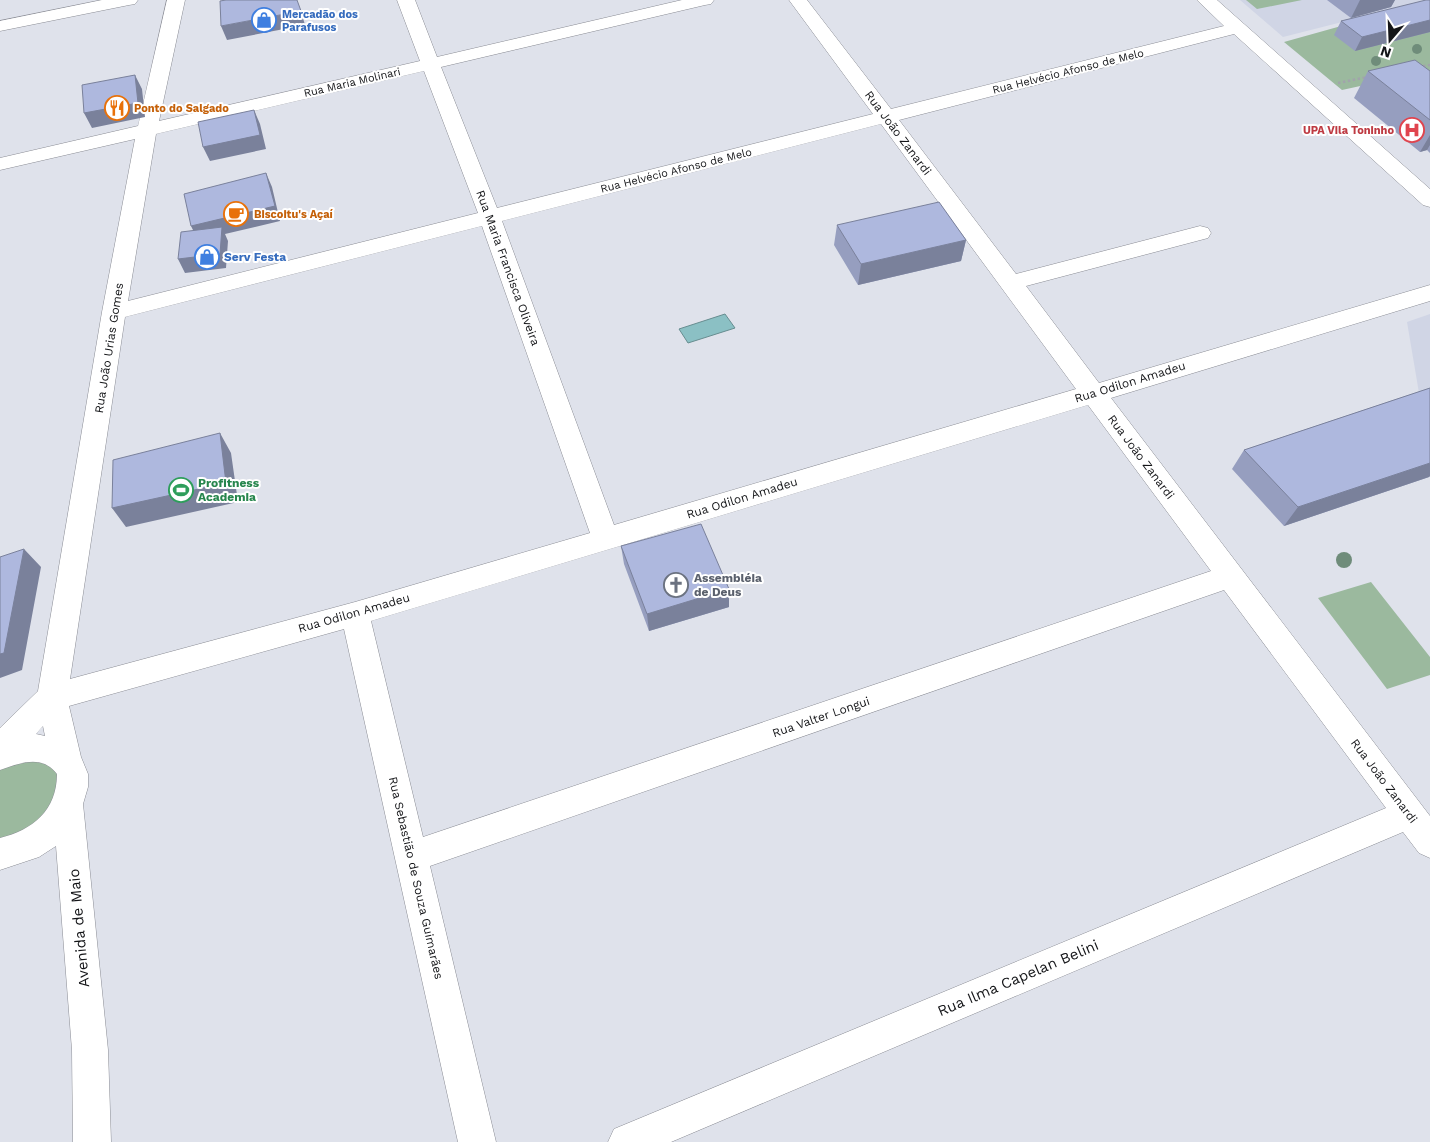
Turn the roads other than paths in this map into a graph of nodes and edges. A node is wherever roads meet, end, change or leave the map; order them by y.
1 (129, 0) edge
2 (176, 0) edge
3 (406, 0) edge
4 (705, 0) edge
5 (798, 0) edge
6 (1206, 0) edge
7 (0, 26) edge
8 (1237, 28) junction
9 (431, 64) junction
10 (886, 116) junction
11 (147, 130) junction
12 (0, 164) edge
13 (1430, 200) edge
14 (490, 217) junction
15 (1200, 233) dead end
16 (1010, 283) junction
17 (1430, 293) edge
18 (114, 312) junction
19 (1093, 393) junction
20 (606, 539) junction
21 (1230, 576) junction
22 (355, 614) junction
23 (52, 698) junction
24 (0, 749) edge
25 (0, 756) edge
26 (66, 760) junction
27 (68, 806) junction
28 (1409, 814) junction
29 (1430, 842) edge
30 (0, 854) edge
31 (411, 857) junction
32 (92, 1142) edge
33 (477, 1142) edge
34 (627, 1142) edge

1 - 7 street
2 - 11 street, Rua João Urias Gomes
3 - 9 street, Rua Maria Francisca Oliveira
4 - 9 street, Rua Maria Molinari
5 - 10 street, Rua João Zanardi
6 - 8 street
8 - 10 street, Rua Helvécio Afonso de Melo
8 - 13 street
9 - 11 street, Rua Maria Molinari
9 - 14 street, Rua Maria Francisca Oliveira
10 - 14 street, Rua Helvécio Afonso de Melo
10 - 16 street, Rua João Zanardi
11 - 12 street, Rua Maria Molinari
11 - 18 street, Rua João Urias Gomes
14 - 18 street, Rua Helvécio Afonso de Melo
14 - 20 street, Rua Maria Francisca Oliveira
15 - 16 street
16 - 19 street, Rua João Zanardi
17 - 19 street, Rua Odilon Amadeu
18 - 23 street, Rua João Urias Gomes
19 - 20 street, Rua Odilon Amadeu
19 - 21 street, Rua João Zanardi
20 - 22 street, Rua Odilon Amadeu
21 - 28 street, Rua João Zanardi
21 - 31 street, Rua Valter Longui
22 - 23 street, Rua Odilon Amadeu
22 - 31 street, Rua Sebastião de Souza Guimarães
23 - 24 street
23 - 26 street, Rua João Urias Gomes
25 - 26 street
26 - 27 street, Rua João Urias Gomes
27 - 30 street
27 - 32 street, Avenida de Maio
28 - 29 street, Rua João Zanardi
28 - 34 street, Rua Ilma Capelan Belini
31 - 33 street, Rua Sebastião de Souza Guimarães

